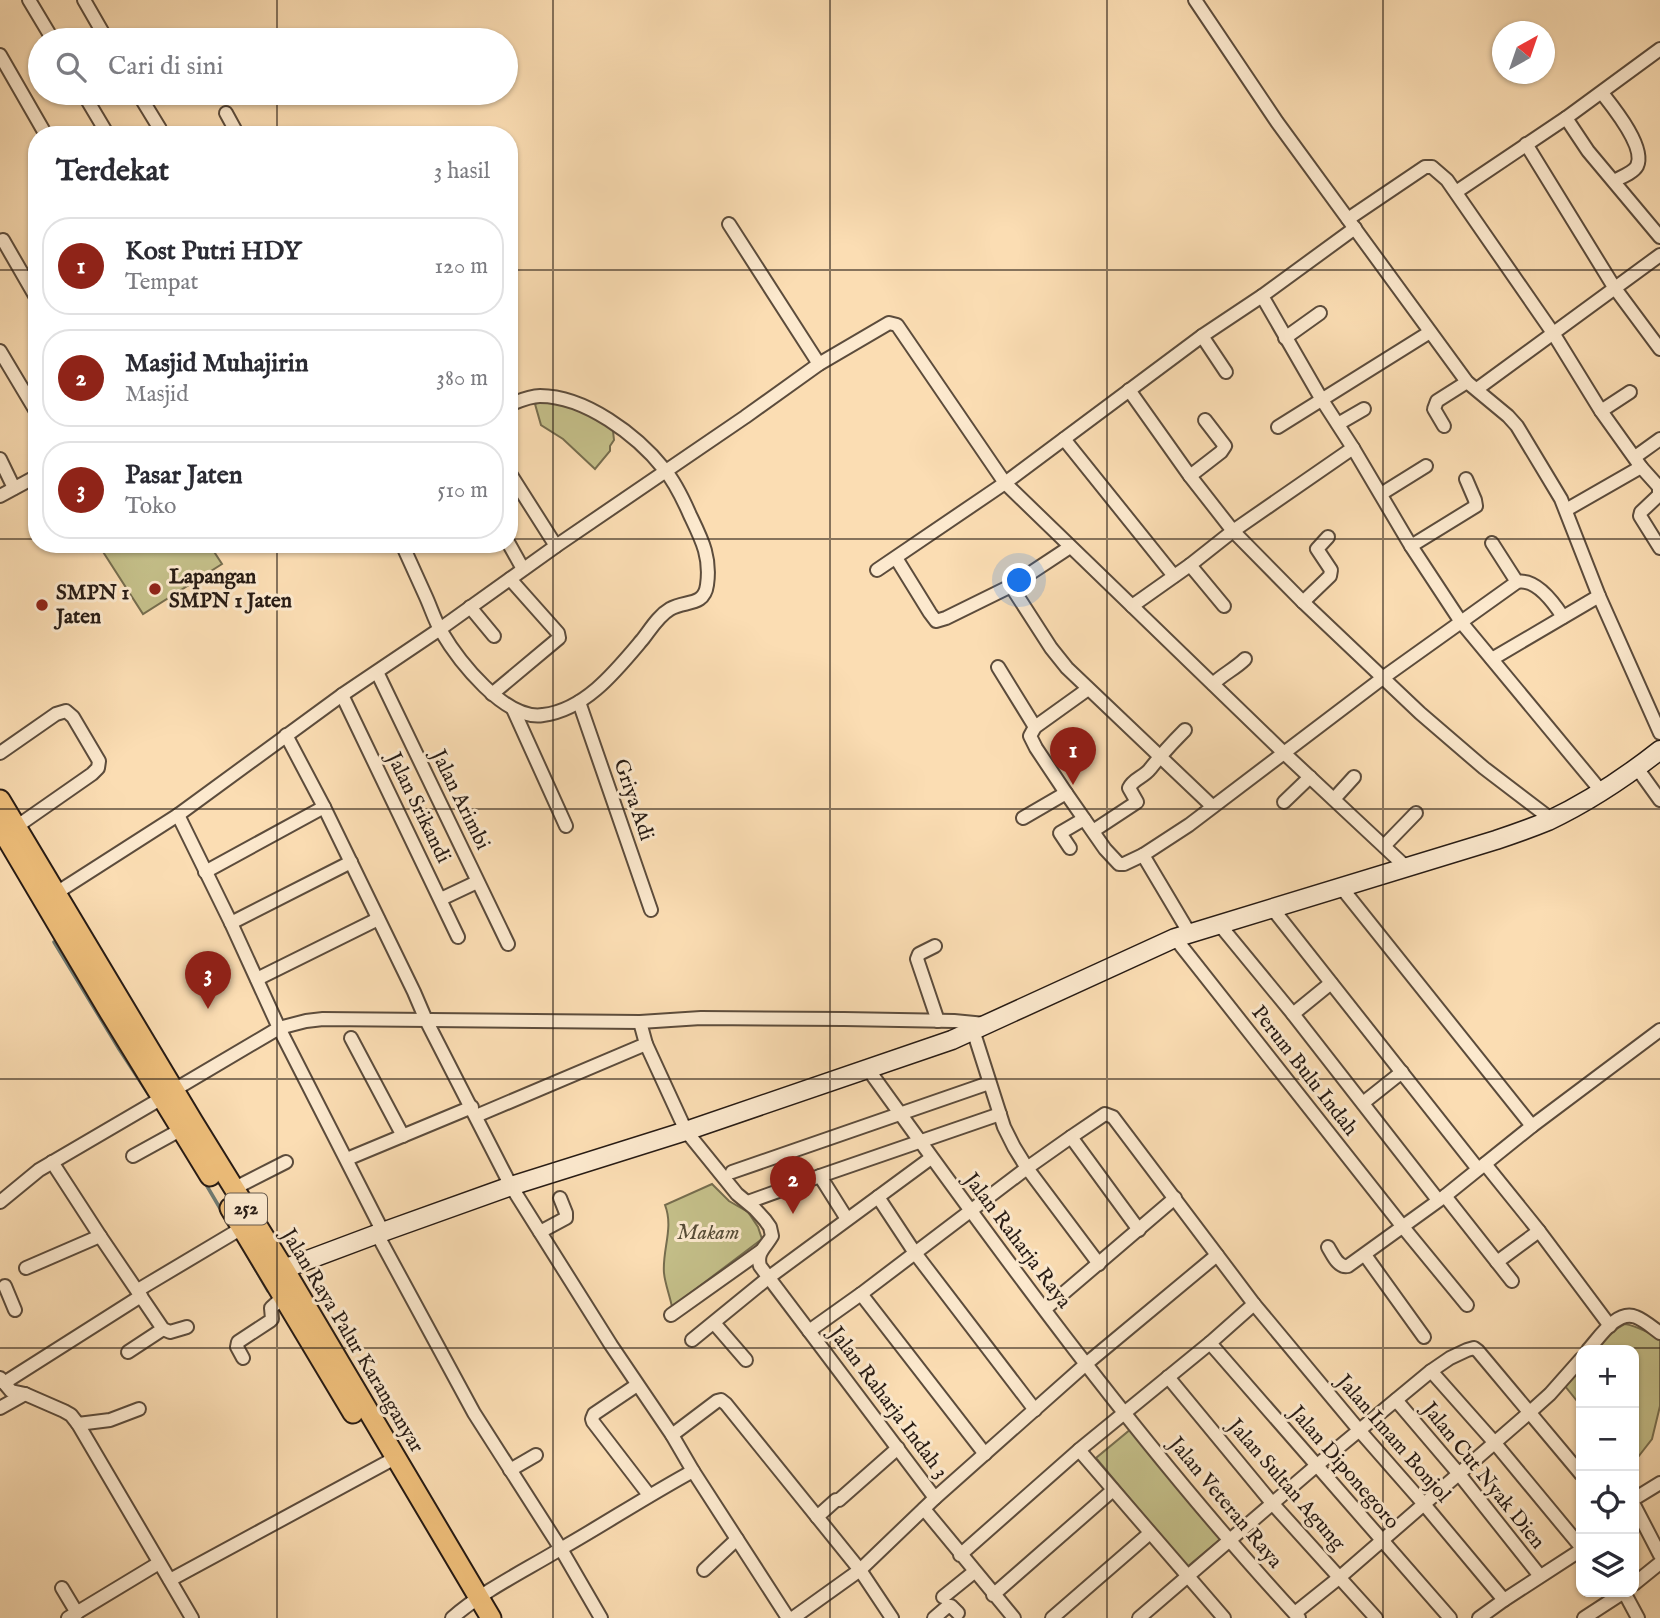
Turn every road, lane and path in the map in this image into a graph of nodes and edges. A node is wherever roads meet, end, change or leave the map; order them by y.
1 (29, 0) edge
2 (84, 0) edge
3 (1195, 0) edge
4 (45, 28) edge
5 (100, 28) edge
6 (1659, 53) edge
7 (0, 55) edge
8 (1602, 93) junction
9 (28, 104) edge
10 (29, 105) edge
11 (90, 105) edge
12 (145, 105) edge
13 (226, 113) dead end
14 (1566, 118) junction
15 (41, 126) edge
16 (103, 126) edge
17 (158, 126) edge
18 (230, 126) edge
19 (1526, 144) junction
20 (1614, 181) junction
21 (1456, 192) junction
22 (729, 224) dead end
23 (1352, 224) junction
24 (1660, 237) edge
25 (2, 240) dead end
26 (1660, 255) edge
27 (28, 284) edge
28 (1614, 287) junction
29 (1262, 296) junction
30 (1320, 313) dead end
31 (1430, 332) junction
32 (1553, 333) junction
33 (1202, 336) junction
34 (1285, 338) junction
35 (1660, 349) edge
36 (0, 351) edge
37 (819, 364) junction
38 (1226, 372) dead end
39 (1472, 385) junction
40 (1129, 390) junction
41 (1630, 392) dead end
42 (28, 399) edge
43 (1322, 400) junction
44 (518, 402) edge
45 (1364, 409) dead end
46 (1601, 411) junction
47 (1205, 420) dead end
48 (1338, 424) junction
49 (1444, 426) dead end
50 (1278, 427) dead end
51 (1064, 439) junction
52 (1660, 439) edge
53 (1353, 448) junction
54 (0, 458) edge
55 (1638, 462) junction
56 (1426, 466) dead end
57 (666, 471) junction
58 (1190, 475) junction
59 (1466, 479) dead end
60 (28, 481) edge
61 (1005, 483) junction
62 (518, 486) edge
63 (14, 488) junction
64 (1660, 492) edge
65 (1381, 494) junction
66 (0, 496) edge
67 (1566, 510) junction
68 (1233, 531) junction
69 (1328, 537) dead end
70 (1492, 543) dead end
71 (556, 546) junction
72 (1411, 546) junction
73 (1070, 547) junction
74 (1660, 548) edge
75 (406, 553) edge
76 (514, 553) edge
77 (895, 558) junction
78 (1190, 565) junction
79 (523, 569) junction
80 (877, 570) dead end
81 (1174, 576) junction
82 (510, 579) junction
83 (1517, 583) junction
84 (1011, 586) junction
85 (1599, 596) junction
86 (1303, 602) junction
87 (1132, 606) junction
88 (1224, 606) dead end
89 (470, 607) junction
90 (1563, 618) junction
91 (1461, 622) junction
92 (440, 629) junction
93 (494, 636) dead end
94 (1245, 659) dead end
95 (1492, 659) junction
96 (998, 667) dead end
97 (377, 672) junction
98 (1384, 677) junction
99 (1213, 684) junction
100 (1088, 689) junction
101 (492, 694) junction
102 (342, 695) junction
103 (579, 702) junction
104 (513, 709) junction
105 (1035, 727) junction
106 (1185, 730) dead end
107 (1660, 733) edge
108 (286, 735) junction
109 (1660, 750) edge
110 (1284, 752) junction
111 (0, 753) edge
112 (1159, 757) junction
113 (1637, 768) junction
114 (1310, 777) junction
115 (1354, 777) dead end
116 (1601, 791) junction
117 (1066, 793) junction
118 (1334, 799) junction
119 (0, 800) edge
120 (1660, 800) edge
121 (1284, 802) dead end
122 (1212, 806) junction
123 (324, 807) junction
124 (1416, 813) dead end
125 (178, 815) junction
126 (1023, 818) dead end
127 (1084, 819) junction
128 (1551, 819) junction
129 (566, 826) dead end
130 (8, 827) edge
131 (1093, 831) junction
132 (1384, 846) junction
133 (1070, 848) dead end
134 (1143, 855) junction
135 (351, 862) junction
136 (1406, 867) junction
137 (205, 872) junction
138 (477, 882) junction
139 (1341, 887) junction
140 (50, 897) junction
141 (440, 899) junction
142 (1272, 908) junction
143 (651, 910) dead end
144 (378, 919) junction
145 (231, 923) junction
146 (1219, 924) junction
147 (1183, 936) junction
148 (458, 937) dead end
149 (508, 944) dead end
150 (935, 946) dead end
151 (257, 979) junction
152 (1331, 983) junction
153 (1293, 1014) junction
154 (426, 1020) junction
155 (939, 1021) junction
156 (640, 1022) junction
157 (979, 1027) junction
158 (279, 1028) junction
159 (1660, 1030) edge
160 (351, 1038) dead end
161 (646, 1044) junction
162 (867, 1069) junction
163 (1402, 1072) junction
164 (989, 1083) junction
165 (160, 1099) junction
166 (1363, 1103) junction
167 (474, 1111) junction
168 (900, 1114) junction
169 (1000, 1114) junction
170 (1532, 1126) junction
171 (181, 1129) junction
172 (686, 1131) junction
173 (403, 1136) junction
174 (1070, 1137) junction
175 (919, 1141) junction
176 (133, 1156) dead end
177 (931, 1158) junction
178 (347, 1159) junction
179 (286, 1161) dead end
180 (52, 1162) junction
181 (1481, 1166) junction
182 (1027, 1168) junction
183 (732, 1172) dead end
184 (820, 1176) junction
185 (511, 1186) junction
186 (233, 1189) junction
187 (878, 1197) junction
188 (560, 1198) dead end
189 (1175, 1198) junction
190 (1441, 1198) junction
191 (0, 1202) edge
192 (748, 1202) junction
193 (971, 1211) junction
194 (848, 1219) junction
195 (1403, 1227) junction
196 (1139, 1230) junction
197 (540, 1231) junction
198 (1539, 1231) junction
199 (236, 1232) junction
200 (380, 1233) junction
201 (100, 1236) junction
202 (1328, 1247) dead end
203 (761, 1251) junction
204 (915, 1254) junction
205 (1217, 1255) junction
206 (1365, 1255) junction
207 (1497, 1262) junction
208 (1099, 1264) junction
209 (26, 1268) dead end
210 (276, 1272) junction
211 (768, 1278) junction
212 (1511, 1281) dead end
213 (139, 1293) junction
214 (861, 1294) junction
215 (283, 1297) junction
216 (1254, 1304) junction
217 (1467, 1305) dead end
218 (1045, 1310) junction
219 (671, 1315) dead end
220 (714, 1323) junction
221 (187, 1326) dead end
222 (1610, 1326) junction
223 (163, 1329) junction
224 (809, 1331) junction
225 (1660, 1333) edge
226 (1424, 1337) dead end
227 (692, 1340) dead end
228 (1210, 1343) junction
229 (1593, 1345) edge
230 (128, 1352) dead end
231 (243, 1357) dead end
232 (746, 1360) dead end
233 (1086, 1364) junction
234 (1576, 1365) edge
235 (1431, 1371) junction
236 (1168, 1377) junction
237 (2, 1381) edge
238 (637, 1385) junction
239 (25, 1394) junction
240 (1396, 1400) junction
241 (0, 1408) edge
242 (139, 1409) dead end
243 (1035, 1410) junction
244 (1124, 1412) junction
245 (1530, 1412) junction
246 (78, 1424) junction
247 (1359, 1430) junction
248 (672, 1435) junction
249 (1494, 1442) junction
250 (898, 1448) junction
251 (1079, 1450) junction
252 (985, 1454) junction
253 (536, 1455) dead end
254 (381, 1466) junction
255 (1316, 1466) junction
256 (510, 1470) junction
257 (693, 1471) junction
258 (1579, 1471) edge
259 (1458, 1474) junction
260 (1660, 1483) edge
261 (1113, 1490) junction
262 (649, 1495) junction
263 (1639, 1496) edge
264 (935, 1498) junction
265 (1272, 1503) junction
266 (1423, 1503) junction
267 (924, 1509) junction
268 (1639, 1515) edge
269 (817, 1517) junction
270 (1150, 1533) junction
271 (737, 1539) junction
272 (1229, 1540) junction
273 (1382, 1540) junction
274 (1576, 1542) edge
275 (561, 1549) junction
276 (1576, 1551) edge
277 (960, 1555) junction
278 (1660, 1555) edge
279 (159, 1563) junction
280 (1660, 1563) edge
281 (704, 1570) dead end
282 (860, 1570) junction
283 (974, 1572) junction
284 (1187, 1576) junction
285 (1540, 1576) junction
286 (1340, 1577) junction
287 (170, 1580) junction
288 (1639, 1580) edge
289 (62, 1588) dead end
290 (993, 1595) junction
291 (943, 1597) dead end
292 (1616, 1597) edge
293 (1627, 1597) edge
294 (1504, 1600) junction
295 (465, 1611) edge
296 (958, 1613) dead end
297 (73, 1615) edge
298 (1144, 1616) edge
299 (1297, 1616) edge
300 (192, 1618) edge
301 (491, 1618) edge
302 (601, 1618) edge
303 (791, 1618) edge
304 (892, 1618) edge
305 (934, 1618) edge
306 (1014, 1618) edge
307 (1052, 1618) edge
308 (1224, 1618) edge
309 (1376, 1618) edge
310 (1450, 1618) edge
311 (1479, 1618) edge
312 (1584, 1618) edge
313 (1639, 1618) edge

1 - 4 street
2 - 5 street
3 - 23 street
6 - 8 street
7 - 9 street
8 - 14 street
8 - 20 street
10 - 15 street
11 - 16 street
12 - 17 street
13 - 18 street
14 - 19 street
14 - 20 street
19 - 21 street
19 - 28 street
20 - 24 street
21 - 23 street
21 - 32 street
22 - 37 street
23 - 29 street
23 - 31 street
25 - 27 street
26 - 28 street
28 - 32 street
28 - 35 street
29 - 33 street
29 - 34 street
30 - 34 street
31 - 39 street
31 - 43 street
32 - 39 street
32 - 46 street
33 - 38 street
33 - 40 street
34 - 43 street
36 - 42 street
37 - 57 street
37 - 61 street
39 - 49 street
39 - 67 street
40 - 51 street
40 - 58 street
41 - 46 street
43 - 48 street
43 - 50 street
44 - 57 street
45 - 48 street
46 - 55 street
47 - 58 street
48 - 53 street
51 - 61 street
51 - 81 street
52 - 55 street
53 - 65 street
53 - 68 street
54 - 63 street
55 - 64 street
55 - 67 street
56 - 65 street
57 - 71 street
57 - 103 street
58 - 68 street
59 - 72 street
60 - 63 street
61 - 73 street
61 - 77 street
62 - 71 street
63 - 66 street
64 - 74 street
65 - 72 street
67 - 85 street
68 - 78 street
68 - 86 street
69 - 86 street
70 - 83 street
71 - 79 street
72 - 91 street
73 - 84 street
73 - 87 street
75 - 92 street
76 - 79 street
77 - 80 street
77 - 84 street
78 - 81 street
78 - 88 street
79 - 82 street
81 - 87 street
82 - 89 street
82 - 101 street
83 - 90 street
83 - 91 street
84 - 100 street
85 - 90 street
85 - 107 street
86 - 98 street
87 - 99 street
89 - 92 street
89 - 93 street
90 - 95 street
91 - 95 street
91 - 98 street
92 - 97 street
92 - 101 street
94 - 99 street
95 - 116 street
96 - 105 street
97 - 102 street
97 - 138 street, Jalan Arimbi
98 - 110 street
98 - 128 street
99 - 110 street
100 - 105 street
100 - 112 street
101 - 104 street
102 - 108 street
102 - 141 street, Jalan Srikandi
103 - 104 street
103 - 143 street, Griya Adi
104 - 129 street
105 - 117 street
106 - 112 street
108 - 123 street
108 - 125 street
109 - 113 main road
110 - 114 street
110 - 122 street
111 - 130 street
112 - 122 street
112 - 131 street
113 - 116 main road
113 - 120 street
114 - 118 street
114 - 121 street
115 - 118 street
116 - 128 main road
117 - 126 street
117 - 127 street
118 - 132 street
119 - 130 main road, Jalan Raya Palur Karanganyar / 252
122 - 134 street
123 - 135 street
123 - 137 street
124 - 132 street
125 - 137 street
125 - 140 street
127 - 131 street
127 - 133 street
128 - 136 main road
130 - 140 main road, Jalan Raya Palur Karanganyar / 252
131 - 134 street
132 - 136 street
134 - 147 street, Perum Bulu Indah
135 - 144 street
135 - 145 street
136 - 139 main road
137 - 145 street
138 - 141 street
138 - 149 street, Jalan Arimbi
139 - 142 main road
139 - 170 street
140 - 165 main road, Jalan Raya Palur Karanganyar / 252
141 - 148 street, Jalan Srikandi
142 - 146 main road
142 - 152 street
144 - 151 street
144 - 154 street
145 - 151 street
146 - 147 main road
146 - 153 street
147 - 157 main road
147 - 195 street, Perum Bulu Indah
150 - 155 street
151 - 158 street
152 - 153 street
152 - 163 street
153 - 166 street
154 - 156 street
154 - 158 street
154 - 167 street
155 - 156 street
155 - 157 street
156 - 161 street
157 - 162 main road
157 - 164 street
158 - 165 street
158 - 178 street
159 - 170 street
160 - 173 street
161 - 167 street
161 - 172 street
162 - 168 street, Jalan Raharja Raya
162 - 172 main road
163 - 166 street
163 - 181 street
164 - 168 street
164 - 169 street
165 - 171 main road, Jalan Raya Palur Karanganyar / 252
165 - 180 street
166 - 190 street
167 - 173 street
167 - 185 street
168 - 175 street, Jalan Raharja Raya
168 - 183 street
169 - 175 street
169 - 182 street
170 - 181 street
171 - 176 street
171 - 186 main road, Jalan Raya Palur Karanganyar / 252
171 - 199 main road, Jalan Raya Palur Karanganyar / 252
172 - 185 main road
172 - 192 street
173 - 178 street
174 - 182 street
174 - 189 street, Jalan Imam Bonjol
174 - 196 street
175 - 177 street, Jalan Raharja Raya
175 - 184 street
177 - 187 street
177 - 193 street, Jalan Raharja Raya
178 - 200 street
179 - 186 street
180 - 191 street
180 - 201 street
181 - 190 street
181 - 198 street
182 - 193 street
182 - 208 street
184 - 192 street
184 - 194 street
185 - 197 street
185 - 200 main road
186 - 210 main road, Jalan Raya Palur Karanganyar / 252
187 - 194 street
187 - 204 street
188 - 197 street
189 - 196 street
189 - 205 street, Jalan Imam Bonjol
190 - 195 street
190 - 207 street
192 - 203 street
193 - 204 street
193 - 218 street, Jalan Raharja Raya
194 - 211 street
195 - 206 street
195 - 217 street, Perum Bulu Indah
196 - 208 street
197 - 238 street
198 - 207 street
198 - 222 street
199 - 210 main road, Jalan Raya Palur Karanganyar / 252
199 - 213 street
200 - 210 main road
200 - 256 street
201 - 209 street
201 - 213 street
202 - 206 street
203 - 211 street
203 - 219 street
204 - 214 street
204 - 243 street
205 - 216 street, Jalan Imam Bonjol
205 - 233 street
206 - 226 street
207 - 212 street
208 - 218 street
210 - 215 main road, Jalan Raya Palur Karanganyar / 252
210 - 254 main road, Jalan Raya Palur Karanganyar / 252
211 - 220 street
211 - 224 street, Jalan Raharja Indah 3
213 - 223 street
213 - 237 street
214 - 224 street
214 - 252 street
215 - 231 street
215 - 254 main road, Jalan Raya Palur Karanganyar / 252
216 - 228 street
216 - 247 street, Jalan Imam Bonjol
218 - 233 street, Jalan Raharja Raya
220 - 227 street
220 - 232 street
221 - 223 street
222 - 225 street
222 - 229 street
223 - 230 street
224 - 250 street, Jalan Raharja Indah 3
228 - 236 street
228 - 255 street, Jalan Diponegoro
233 - 243 street
233 - 244 street, Jalan Raharja Raya
234 - 245 street
235 - 240 street
235 - 245 street
235 - 249 street
236 - 244 street
236 - 265 street, Jalan Sultan Agung
237 - 239 street
238 - 248 street
238 - 262 street
239 - 241 street
239 - 246 street
240 - 247 street
240 - 259 street, Jalan Cut Nyak Dien
242 - 246 street
243 - 252 street
244 - 251 street
244 - 272 street, Jalan Veteran Raya
245 - 249 street
245 - 258 street
246 - 279 street
247 - 255 street
247 - 266 street, Jalan Imam Bonjol
248 - 257 street
248 - 269 street
249 - 259 street
249 - 274 street
250 - 264 street, Jalan Raharja Indah 3
250 - 269 street
251 - 261 street
251 - 277 street
252 - 264 street
253 - 256 street
254 - 287 street
254 - 295 main road, Jalan Raya Palur Karanganyar / 252
255 - 265 street
255 - 273 street, Jalan Diponegoro
256 - 275 street
257 - 262 street
257 - 271 street
259 - 266 street
259 - 285 street, Jalan Cut Nyak Dien
260 - 263 street
261 - 270 street
261 - 290 street
262 - 275 street
264 - 267 street
265 - 272 street
265 - 286 street, Jalan Sultan Agung
266 - 273 street
266 - 294 street, Jalan Imam Bonjol
267 - 277 street
267 - 282 street
268 - 278 street
269 - 282 street
270 - 284 street
270 - 307 street
271 - 281 street
271 - 303 street
272 - 284 street
272 - 299 street, Jalan Veteran Raya
273 - 286 street
273 - 310 street, Jalan Diponegoro
275 - 295 street
275 - 302 street
276 - 285 street
277 - 283 street
279 - 287 street
279 - 297 street
280 - 288 street
282 - 303 street
282 - 304 street
283 - 290 street
283 - 291 street
284 - 298 street
284 - 308 street
285 - 294 street
286 - 299 street
286 - 309 street, Jalan Sultan Agung
287 - 300 street
289 - 297 street
290 - 306 street
292 - 312 street
293 - 313 street
294 - 311 street
295 - 301 main road, Jalan Raya Palur Karanganyar / 252
296 - 305 street

